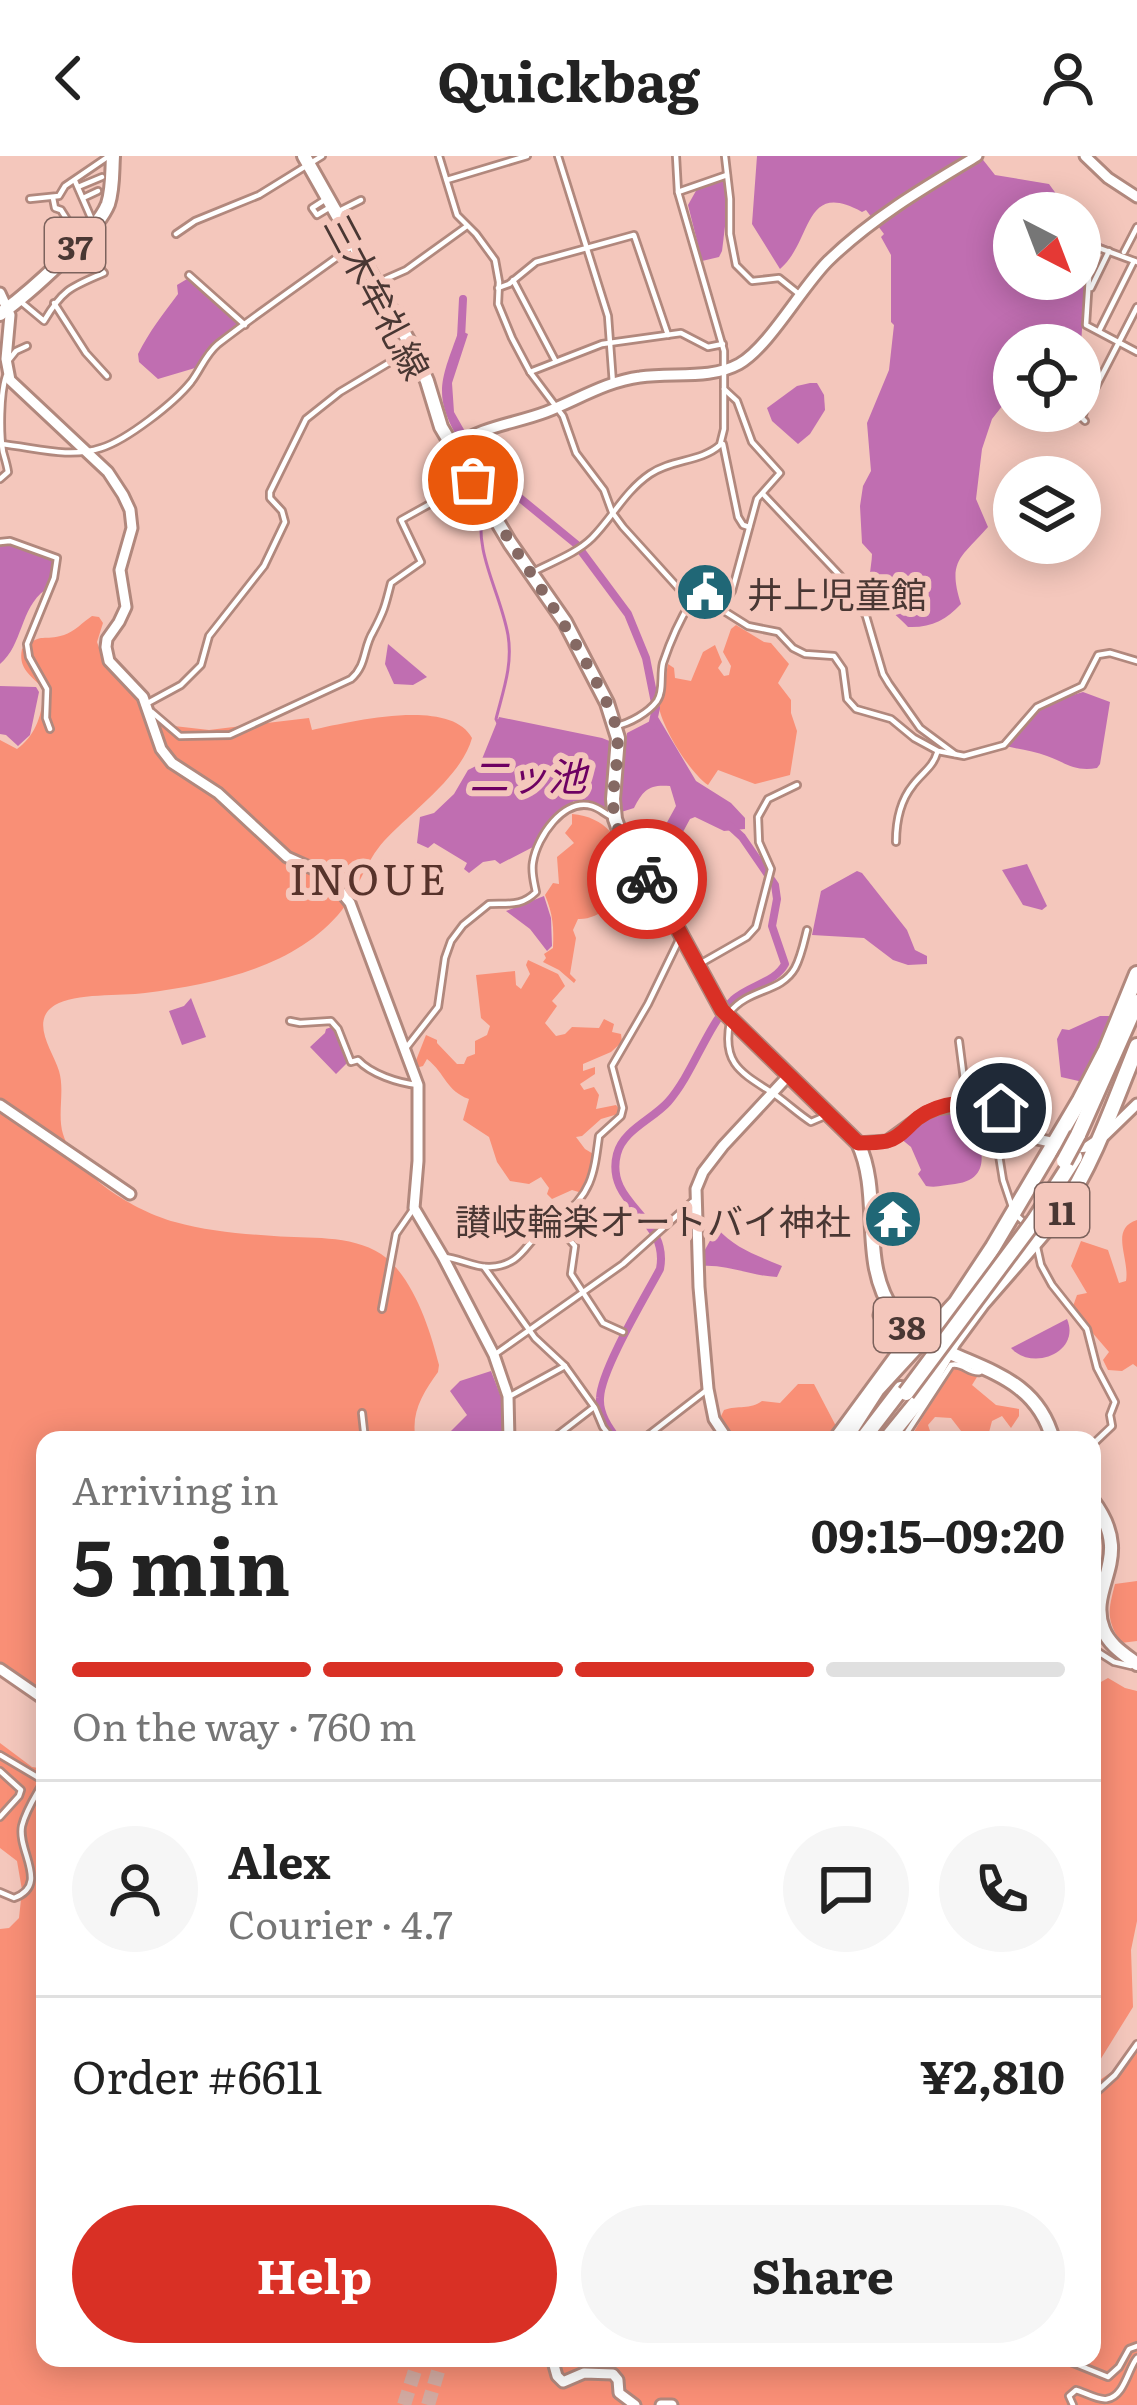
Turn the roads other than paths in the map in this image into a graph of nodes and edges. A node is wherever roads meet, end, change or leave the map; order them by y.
1 (111, 156) edge
2 (322, 156) edge
3 (439, 156) edge
4 (527, 156) edge
5 (557, 156) edge
6 (676, 156) edge
7 (725, 156) edge
8 (977, 156) edge
9 (1085, 156) edge
10 (306, 160) edge
11 (727, 175) junction
12 (102, 177) dead end
13 (74, 179) junction
14 (447, 180) junction
15 (78, 188) junction
16 (98, 191) dead end
17 (678, 192) junction
18 (1137, 197) edge
19 (52, 198) junction
20 (82, 198) junction
21 (30, 199) dead end
22 (362, 200) dead end
23 (332, 206) junction
24 (94, 225) junction
25 (467, 226) junction
26 (1137, 227) edge
27 (176, 234) dead end
28 (78, 242) junction
29 (354, 245) junction
30 (584, 247) junction
31 (1101, 247) edge
32 (1109, 250) junction
33 (1124, 252) dead end
34 (1136, 262) edge
35 (1101, 267) edge
36 (189, 275) dead end
37 (513, 280) junction
38 (376, 284) junction
39 (498, 288) junction
40 (0, 293) edge
41 (801, 295) junction
42 (54, 303) junction
43 (9, 307) edge
44 (1137, 307) edge
45 (245, 325) junction
46 (1101, 328) edge
47 (1101, 333) edge
48 (668, 335) junction
49 (611, 343) junction
50 (1118, 343) junction
51 (723, 344) junction
52 (27, 346) dead end
53 (412, 349) junction
54 (1137, 352) edge
55 (556, 362) junction
56 (6, 368) junction
57 (724, 371) junction
58 (530, 372) junction
59 (107, 376) dead end
60 (1101, 376) edge
61 (613, 384) junction
62 (724, 388) junction
63 (556, 408) junction
64 (460, 442) junction
65 (722, 442) junction
66 (1, 444) edge
67 (87, 452) junction
68 (0, 478) edge
69 (473, 480) junction
70 (763, 494) junction
71 (612, 512) junction
72 (749, 527) junction
73 (0, 542) edge
74 (531, 573) junction
75 (691, 602) junction
76 (721, 609) junction
77 (1137, 661) edge
78 (147, 706) junction
79 (50, 729) dead end
80 (616, 729) junction
81 (938, 751) junction
82 (956, 756) junction
83 (796, 785) dead end
84 (615, 817) junction
85 (896, 842) dead end
86 (807, 930) dead end
87 (682, 935) junction
88 (698, 965) junction
89 (1137, 974) edge
90 (1137, 1002) edge
91 (727, 1016) junction
92 (290, 1021) dead end
93 (1137, 1021) edge
94 (959, 1041) dead end
95 (1137, 1046) edge
96 (405, 1049) junction
97 (789, 1075) junction
98 (418, 1084) junction
99 (771, 1092) junction
100 (967, 1103) junction
101 (1137, 1104) edge
102 (0, 1105) edge
103 (830, 1113) junction
104 (1088, 1137) junction
105 (858, 1143) junction
106 (1054, 1144) junction
107 (1081, 1162) junction
108 (130, 1195) dead end
109 (696, 1198) junction
110 (414, 1208) junction
111 (1025, 1217) junction
112 (555, 1222) junction
113 (1035, 1242) junction
114 (443, 1257) junction
115 (484, 1267) junction
116 (583, 1292) junction
117 (889, 1303) junction
118 (382, 1309) dead end
119 (529, 1330) junction
120 (622, 1332) dead end
121 (925, 1339) junction
122 (948, 1351) junction
123 (494, 1355) junction
124 (565, 1366) junction
125 (984, 1368) junction
126 (708, 1389) junction
127 (508, 1396) junction
128 (594, 1406) junction
129 (362, 1413) dead end
130 (364, 1431) edge
131 (509, 1431) edge
132 (562, 1431) edge
133 (606, 1431) edge
134 (654, 1431) edge
135 (722, 1431) edge
136 (839, 1431) edge
137 (850, 1431) edge
138 (874, 1431) edge
139 (893, 1431) edge
140 (908, 1431) edge
141 (1050, 1431) edge
142 (1101, 1436) edge
143 (1101, 1512) edge
144 (1101, 1654) edge
145 (1137, 1665) edge
146 (0, 1669) edge
147 (36, 1694) edge
148 (0, 1755) edge
149 (0, 1771) edge
150 (36, 1775) edge
151 (36, 1795) edge
152 (0, 1816) edge
153 (0, 1892) edge
154 (1137, 2044) edge
155 (1101, 2088) edge
156 (1137, 2345) edge
157 (1137, 2358) edge
158 (554, 2367) edge
159 (1082, 2367) edge
160 (635, 2405) edge
161 (662, 2405) edge
162 (672, 2405) edge
163 (1073, 2405) edge

1 - 13 street
1 - 24 main road, 37
2 - 10 street
3 - 14 street
4 - 14 street
5 - 30 street
6 - 17 street
7 - 11 street
8 - 41 street
9 - 18 street
10 - 23 main road, 三木牟礼線
10 - 27 street
11 - 17 street
11 - 41 street
12 - 15 street
13 - 15 street
13 - 19 street
14 - 25 street
15 - 20 street
16 - 20 street
17 - 51 street
19 - 21 street
19 - 28 street
20 - 24 street
22 - 23 street
23 - 29 main road, 三木牟礼線
24 - 28 main road, 37
25 - 38 street
25 - 39 street
26 - 33 street
28 - 42 street
28 - 43 main road, 37
29 - 38 main road, 三木牟礼線
29 - 45 street
30 - 37 street
30 - 48 street
30 - 49 street
31 - 32 street
32 - 34 street
32 - 35 street
34 - 46 street
36 - 45 street
37 - 39 street
37 - 55 street
38 - 53 main road, 三木牟礼線
39 - 58 street
40 - 43 street
41 - 57 street
42 - 43 street
42 - 59 street
43 - 56 street
44 - 50 street
45 - 67 street
47 - 50 street
48 - 49 street
48 - 51 street
49 - 55 street
49 - 61 street
50 - 54 street
50 - 60 street
51 - 57 street
52 - 56 street
53 - 64 main road, 三木牟礼線
53 - 78 street
55 - 58 street
56 - 66 street
56 - 67 street
57 - 61 street
57 - 62 street
58 - 63 street
61 - 63 street
62 - 65 street
62 - 70 street
63 - 64 street
63 - 71 street
64 - 69 main road, 三木牟礼線
65 - 71 street
65 - 72 street
66 - 67 street
66 - 68 street
67 - 78 street
69 - 74 main road, 三木牟礼線
69 - 78 street
70 - 72 street
70 - 82 street
71 - 74 street
71 - 75 street
72 - 76 street
73 - 79 street
74 - 80 main road, 三木牟礼線
75 - 76 street
75 - 80 street
76 - 81 street
77 - 82 street
78 - 96 street
80 - 84 main road, 三木牟礼線
81 - 82 street
81 - 85 street
83 - 88 street
84 - 87 main road
84 - 96 street
86 - 91 street
87 - 88 main road
87 - 112 street
88 - 91 main road
89 - 106 highway, 11
90 - 104 highway
91 - 97 main road
91 - 99 street
92 - 98 street
93 - 104 highway
94 - 100 street
95 - 104 highway, 11
96 - 98 street
97 - 99 street
97 - 103 main road
98 - 110 street
99 - 103 street
99 - 109 street
100 - 105 street
100 - 106 street
100 - 111 street
101 - 104 street
102 - 108 street
103 - 105 main road
104 - 106 street
104 - 107 highway, bridge
104 - 107 highway, 11
105 - 117 main road, 38
106 - 111 highway, 11
107 - 111 highway
107 - 113 highway, 11
109 - 116 street
109 - 126 street
110 - 114 street
110 - 118 street
111 - 113 street
111 - 121 highway, 11
111 - 138 highway, bridge
112 - 115 street
112 - 116 street
113 - 122 highway, 11
113 - 142 street
114 - 115 street
114 - 123 street
115 - 119 street
116 - 119 street
116 - 120 street
117 - 121 main road, 38
117 - 136 street
119 - 123 street
119 - 124 street
121 - 122 main road, 38
121 - 137 highway
122 - 125 main road, 38
122 - 139 highway
123 - 127 street
124 - 127 street
124 - 128 street
125 - 140 street
125 - 141 main road, 38
126 - 134 street
126 - 135 street
127 - 131 street
128 - 132 street
128 - 133 street
129 - 130 street
143 - 145 main road
144 - 145 street
146 - 147 street
148 - 150 street
149 - 152 street
151 - 153 street
154 - 155 street
156 - 159 street
157 - 163 street
158 - 160 street
161 - 162 street

